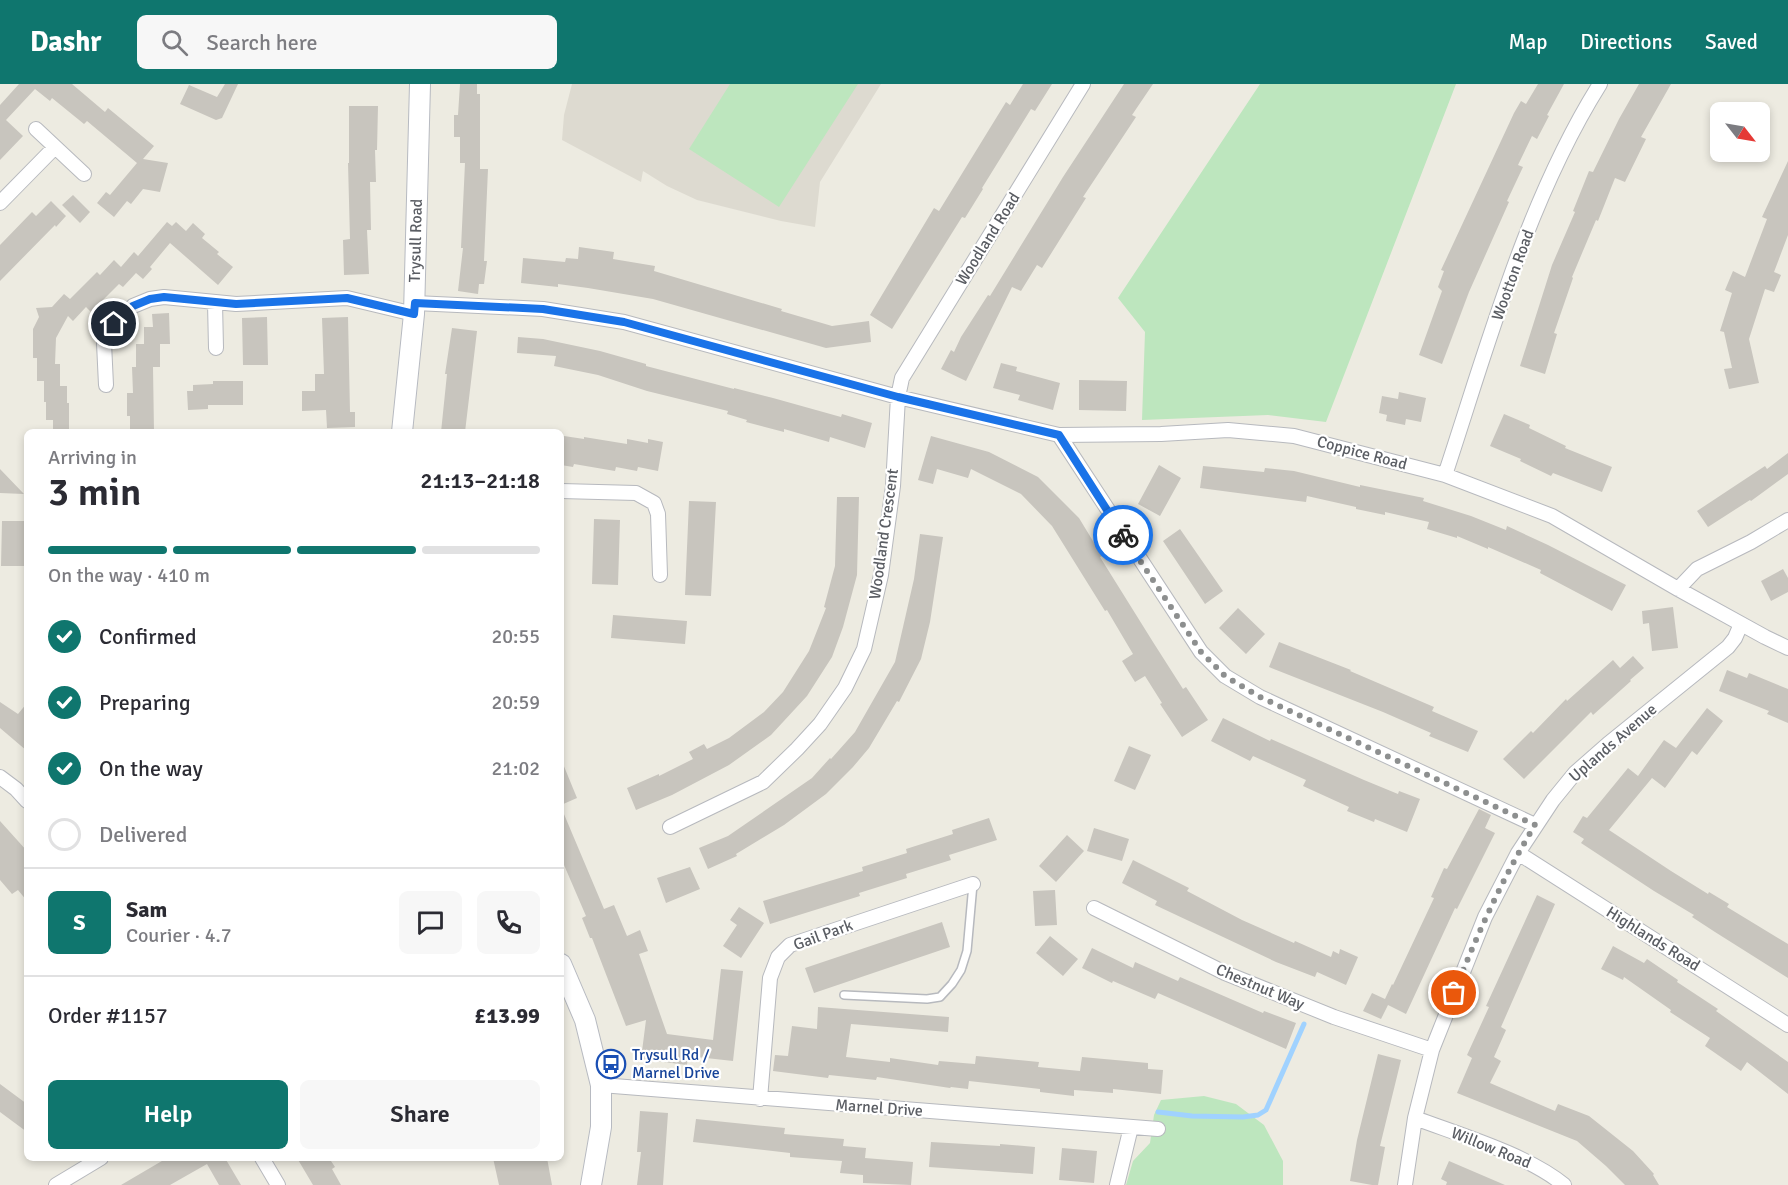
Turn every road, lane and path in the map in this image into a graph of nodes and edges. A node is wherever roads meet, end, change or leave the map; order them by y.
1 (420, 84) edge
2 (1083, 84) edge
3 (1600, 84) edge
4 (36, 129) dead end
5 (55, 147) junction
6 (84, 174) dead end
7 (0, 203) edge
8 (215, 303) junction
9 (415, 308) junction
10 (216, 348) dead end
11 (106, 385) dead end
12 (898, 397) junction
13 (402, 429) edge
14 (1059, 435) junction
15 (1445, 475) junction
16 (564, 491) edge
17 (1788, 520) edge
18 (660, 575) dead end
19 (1678, 589) junction
20 (1742, 624) junction
21 (1788, 648) edge
22 (0, 777) edge
23 (24, 798) edge
24 (1535, 825) junction
25 (670, 827) dead end
26 (1518, 853) junction
27 (973, 884) joint
28 (1094, 908) dead end
29 (564, 971) edge
30 (844, 995) dead end
31 (1788, 1025) edge
32 (1432, 1050) junction
33 (601, 1085) junction
34 (760, 1099) junction
35 (1415, 1118) junction
36 (1131, 1127) junction
37 (1158, 1129) dead end
38 (96, 1161) edge
39 (264, 1161) edge
40 (56, 1185) edge
41 (278, 1185) edge
42 (591, 1185) edge
43 (1117, 1185) edge
44 (1405, 1185) edge
45 (1564, 1185) edge

1 - 9 street, Trysull Road
2 - 12 street, Woodland Road
3 - 15 street, Wootton Road
4 - 5 street
5 - 6 street
5 - 7 street
8 - 9 street, Coppice Road
8 - 10 street
8 - 11 street, Coppice Road
9 - 12 street, Coppice Road
9 - 13 street, Trysull Road
12 - 14 street, Coppice Road
12 - 25 street, Woodland Crescent
14 - 15 street, Coppice Road
14 - 24 street
15 - 19 street, Coppice Road
16 - 18 street
17 - 19 street
19 - 20 street, Coppice Road
20 - 21 street, Coppice Road
20 - 24 street, Uplands Avenue
22 - 23 street
24 - 26 street, Uplands Avenue
26 - 31 street, Highlands Road
26 - 32 street, Uplands Avenue
27 - 30 lane
27 - 34 street, Gail Park
28 - 32 street, Chestnut Way
29 - 33 street
32 - 35 street, Uplands Avenue
33 - 34 street, Marnel Drive
33 - 42 street
34 - 36 street, Marnel Drive
35 - 44 street, Uplands Avenue
35 - 45 street, Willow Road
36 - 37 street, Marnel Drive
36 - 43 street
38 - 40 street
39 - 41 street

